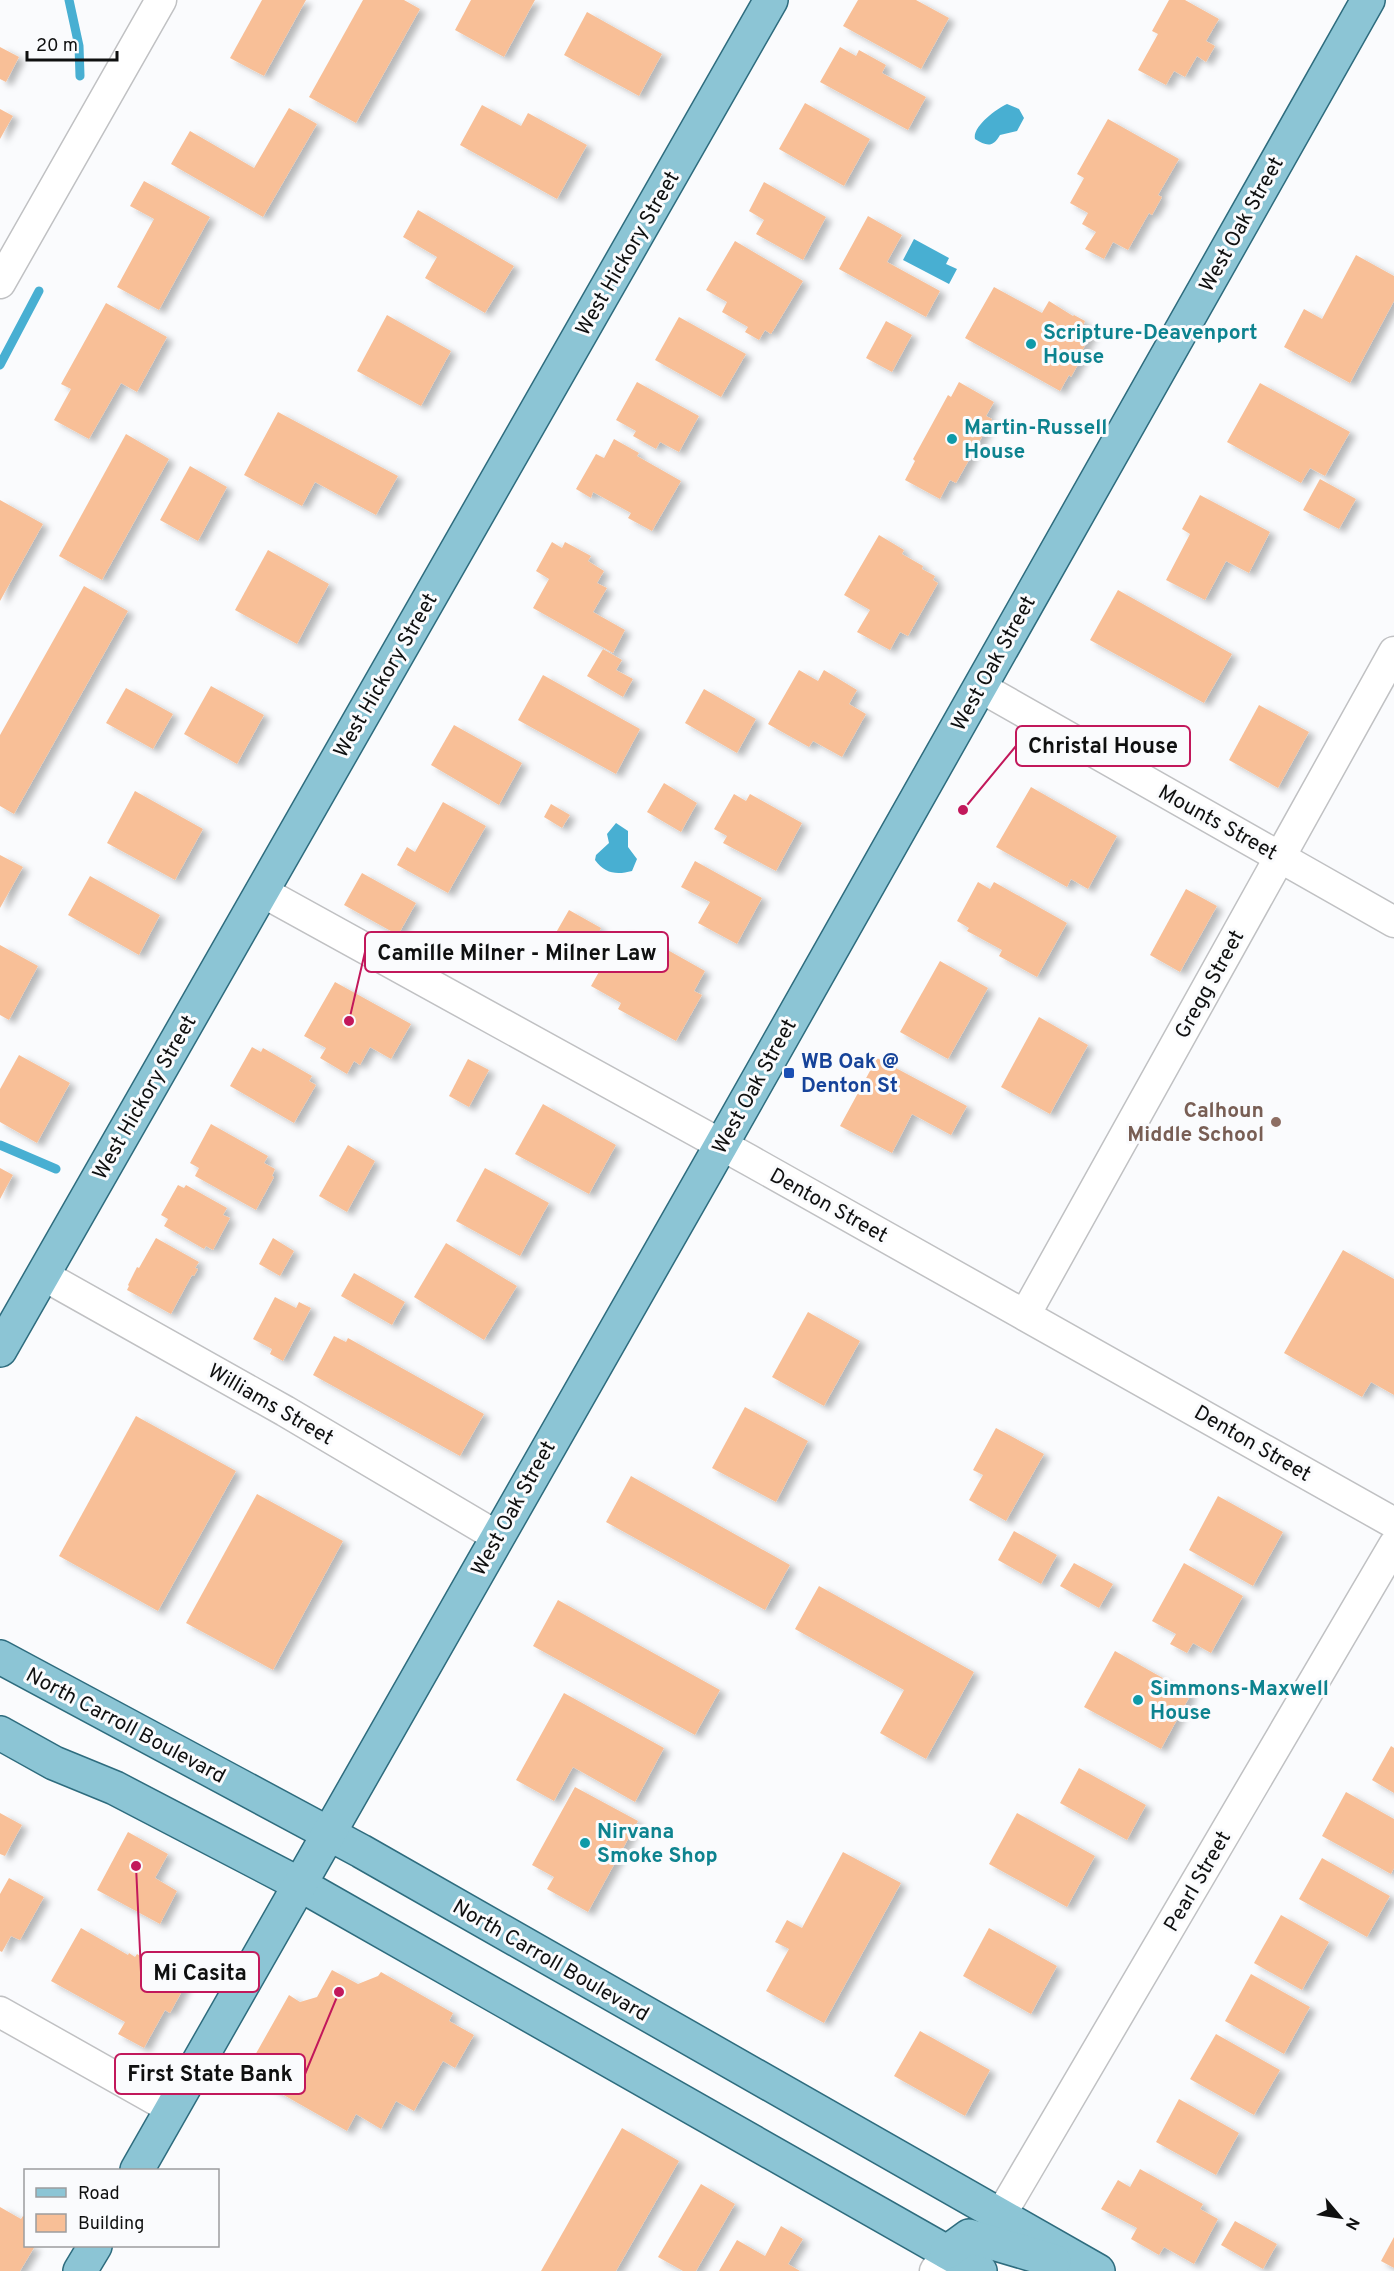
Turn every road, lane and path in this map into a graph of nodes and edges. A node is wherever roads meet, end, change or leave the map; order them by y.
1 (161, 0) edge
2 (771, 0) edge
3 (1368, 0) edge
4 (0, 283) edge
5 (1394, 652) edge
6 (980, 687) junction
7 (1280, 857) junction
8 (261, 891) junction
9 (1394, 922) edge
10 (721, 1145) junction
11 (43, 1275) junction
12 (1024, 1315) junction
13 (0, 1350) edge
14 (1394, 1523) edge
15 (498, 1537) junction
16 (1394, 1545) edge
17 (0, 1658) edge
18 (0, 1733) edge
19 (328, 1834) junction
20 (299, 1884) junction
21 (0, 2012) edge
22 (172, 2109) junction
23 (138, 2169) edge
24 (1000, 2216) junction
25 (93, 2247) edge
26 (941, 2261) edge
27 (80, 2271) edge
28 (980, 2271) edge
29 (1091, 2271) edge
30 (1098, 2271) edge

1 - 4 street
2 - 8 main road, West Hickory Street
3 - 6 main road, West Oak Street
5 - 7 street, Gregg Street
6 - 7 street, Mounts Street
6 - 10 main road, West Oak Street
7 - 9 street, Mounts Street
7 - 12 street, Gregg Street
8 - 10 street, Denton Street
8 - 11 main road, West Hickory Street
10 - 12 street, Denton Street
10 - 15 main road, West Oak Street
11 - 13 main road, West Hickory Street
11 - 15 street, Williams Street
12 - 14 street, Denton Street
15 - 19 main road, West Oak Street
16 - 24 street, Pearl Street
17 - 19 main road, North Carroll Boulevard
18 - 20 main road
19 - 20 main road, West Oak Street
19 - 24 main road, North Carroll Boulevard
20 - 22 main road, West Oak Street
20 - 26 main road
21 - 22 street
22 - 23 main road, West Oak Street
24 - 30 main road, North Carroll Boulevard
25 - 27 main road
26 - 28 main road
26 - 29 main road

